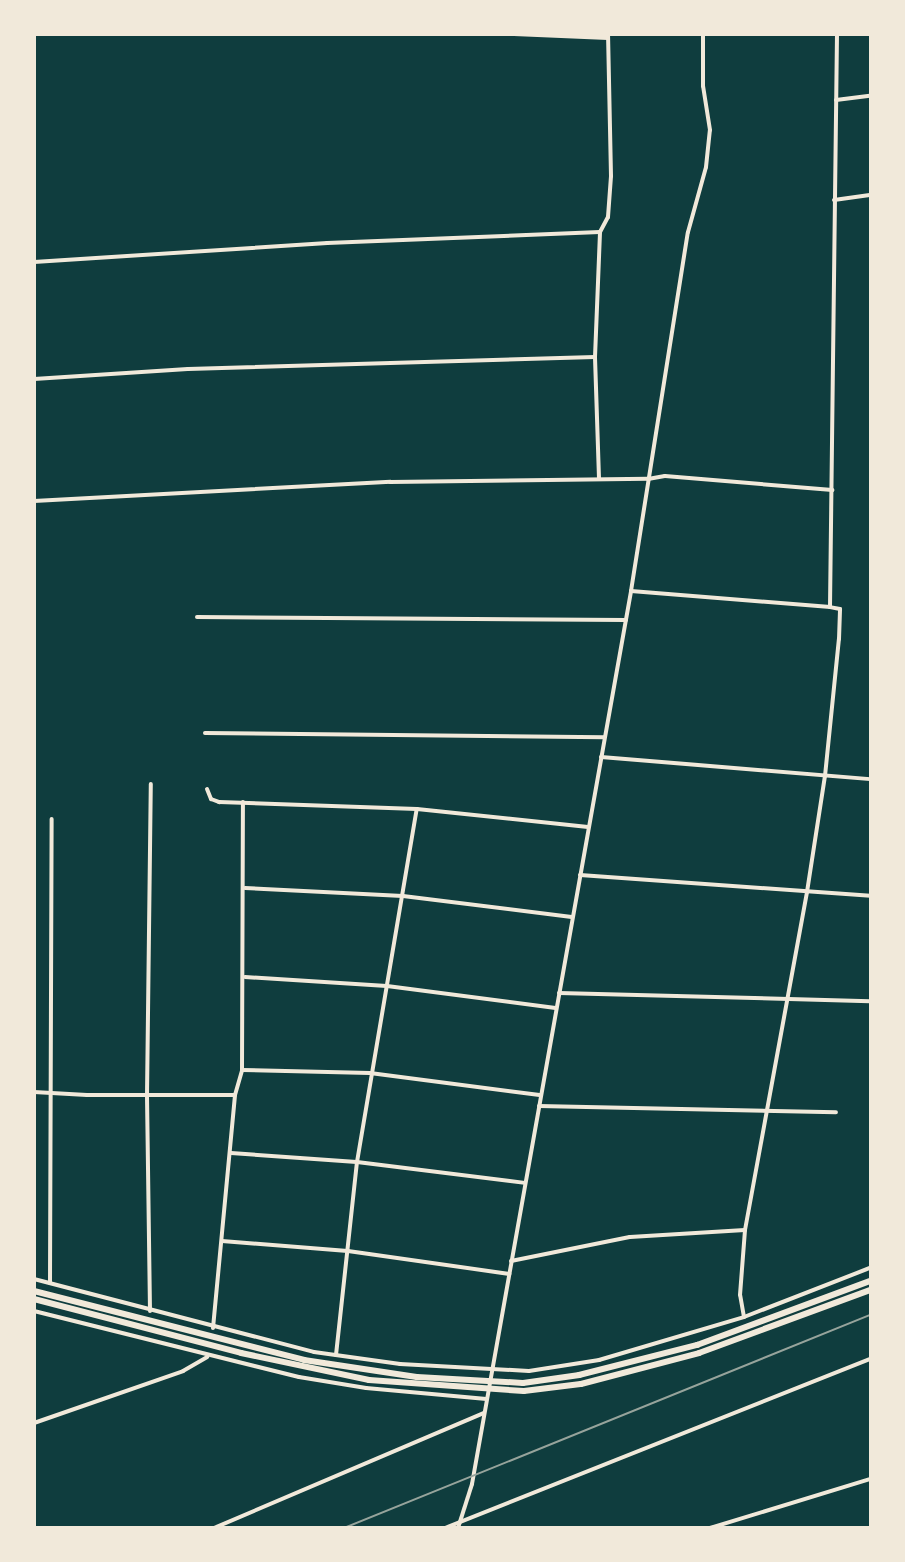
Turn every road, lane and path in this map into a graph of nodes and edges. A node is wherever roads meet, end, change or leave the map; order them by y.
1 (514, 34) edge
2 (703, 34) edge
3 (837, 34) edge
4 (608, 36) edge
5 (870, 96) edge
6 (836, 100) junction
7 (870, 195) edge
8 (834, 200) junction
9 (600, 232) junction
10 (34, 262) edge
11 (595, 357) junction
12 (34, 379) edge
13 (599, 478) junction
14 (648, 479) junction
15 (832, 490) junction
16 (34, 501) edge
17 (631, 591) junction
18 (830, 607) junction
19 (197, 617) dead end
20 (626, 620) junction
21 (205, 733) dead end
22 (604, 737) junction
23 (601, 757) junction
24 (825, 776) junction
25 (870, 779) edge
26 (151, 784) dead end
27 (207, 789) dead end
28 (243, 802) junction
29 (417, 809) junction
30 (52, 819) dead end
31 (588, 826) junction
32 (580, 875) junction
33 (245, 888) junction
34 (807, 892) junction
35 (403, 896) junction
36 (870, 896) edge
37 (572, 917) junction
38 (245, 977) junction
39 (387, 986) junction
40 (559, 993) junction
41 (789, 1000) junction
42 (870, 1002) edge
43 (556, 1008) junction
44 (243, 1070) junction
45 (370, 1073) junction
46 (34, 1092) edge
47 (49, 1095) junction
48 (147, 1095) junction
49 (235, 1095) junction
50 (540, 1095) junction
51 (539, 1106) junction
52 (766, 1111) junction
53 (836, 1112) dead end
54 (231, 1153) junction
55 (357, 1162) junction
56 (525, 1183) junction
57 (745, 1230) junction
58 (222, 1241) junction
59 (348, 1251) junction
60 (511, 1261) junction
61 (870, 1268) edge
62 (509, 1274) junction
63 (34, 1279) edge
64 (870, 1281) edge
65 (50, 1283) junction
66 (870, 1290) edge
67 (34, 1291) edge
68 (34, 1299) edge
69 (34, 1311) edge
70 (150, 1311) junction
71 (744, 1317) junction
72 (213, 1328) junction
73 (336, 1355) junction
74 (208, 1356) junction
75 (870, 1359) edge
76 (492, 1369) junction
77 (489, 1383) junction
78 (486, 1395) junction
79 (483, 1413) junction
80 (34, 1423) edge
81 (870, 1479) edge
82 (462, 1521) junction
83 (214, 1527) edge
84 (445, 1527) edge
85 (458, 1527) edge
86 (710, 1527) edge

1 - 4 street
2 - 14 street
3 - 6 street
4 - 9 street
5 - 6 street
6 - 8 street
7 - 8 street
8 - 15 street
9 - 10 street
9 - 11 street
11 - 12 street
11 - 13 street
13 - 14 street
13 - 16 street
14 - 15 street
14 - 17 street
15 - 18 street
17 - 18 street
17 - 20 street
18 - 24 street
19 - 20 street
20 - 22 street
21 - 22 street
22 - 23 street
23 - 24 street
23 - 31 street
24 - 25 street
24 - 34 street
26 - 48 street
27 - 28 street
28 - 29 street
28 - 33 street
29 - 31 street
29 - 35 street
30 - 47 street
31 - 32 street
32 - 34 street
32 - 37 street
33 - 35 street
33 - 38 street
34 - 36 street
34 - 41 street
35 - 37 street
35 - 39 street
37 - 40 street
38 - 39 street
38 - 44 street
39 - 43 street
39 - 45 street
40 - 41 street
40 - 43 street
41 - 42 street
41 - 52 street
43 - 50 street
44 - 45 street
44 - 49 street
45 - 50 street
45 - 55 street
46 - 47 street
47 - 48 street
47 - 65 street
48 - 49 street
48 - 70 street
49 - 54 street
50 - 51 street
51 - 52 street
51 - 56 street
52 - 53 street
52 - 57 street
54 - 55 street
54 - 58 street
55 - 56 street
55 - 59 street
56 - 60 street
57 - 60 street
57 - 71 street
58 - 59 street
58 - 72 street
59 - 62 street
59 - 73 street
60 - 62 street
61 - 71 street
62 - 76 street
63 - 65 street
64 - 77 highway
65 - 70 street
66 - 78 highway
67 - 77 highway
68 - 78 highway
69 - 74 street
70 - 72 street
71 - 76 street
72 - 73 street
73 - 76 street
74 - 78 street
74 - 80 street
75 - 82 street
76 - 77 street
77 - 78 street
78 - 79 street
79 - 82 street
79 - 83 street
81 - 86 street
82 - 84 street
82 - 85 street

